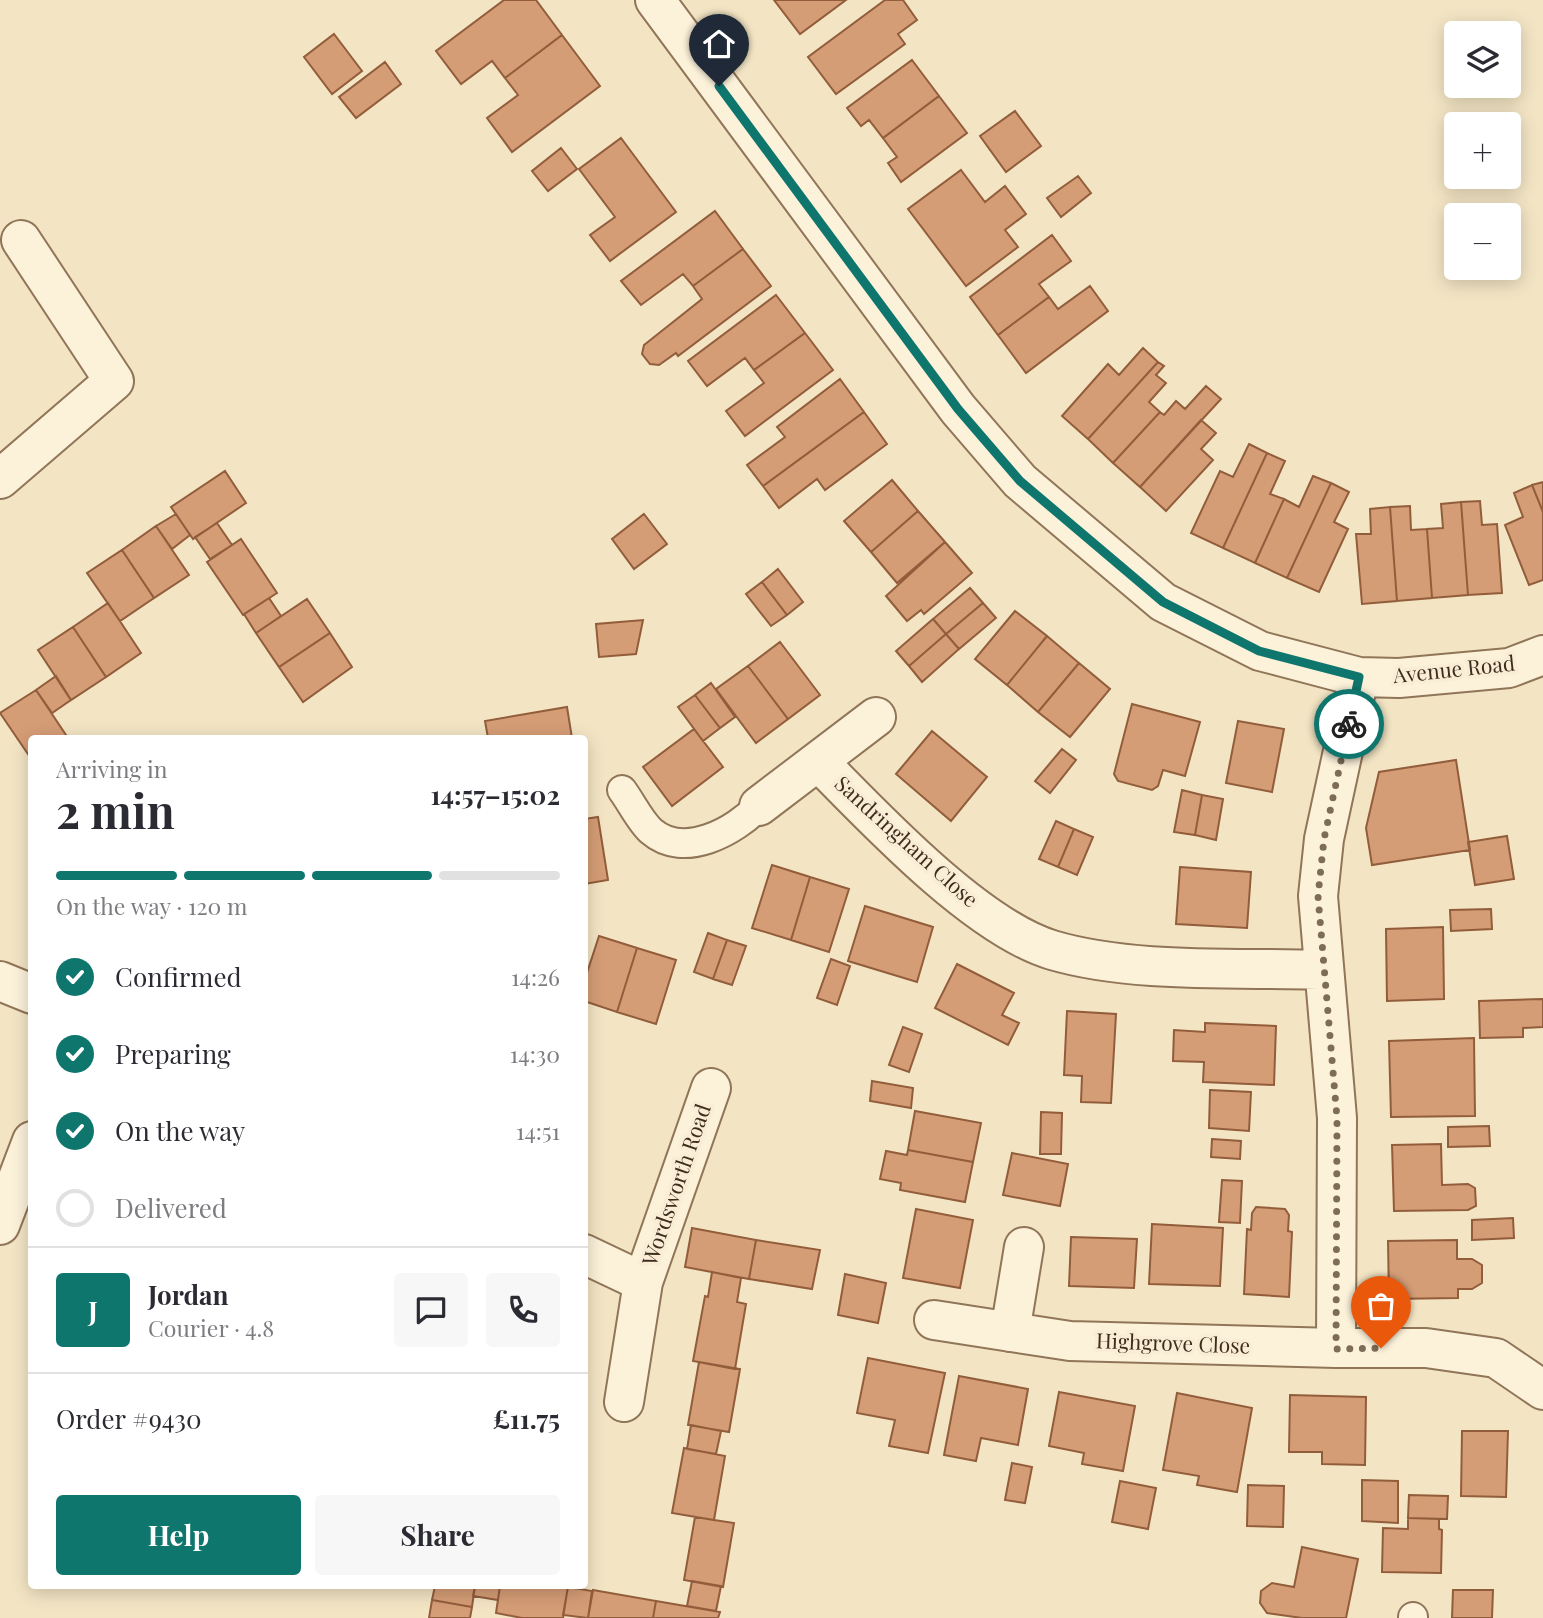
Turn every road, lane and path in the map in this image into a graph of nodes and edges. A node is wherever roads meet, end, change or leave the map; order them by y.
1 (655, 0) edge
2 (21, 240) dead end
3 (0, 479) edge
4 (1543, 655) edge
5 (1359, 677) junction
6 (876, 717) dead end
7 (818, 761) junction
8 (622, 790) dead end
9 (759, 806) joint
10 (1323, 970) junction
11 (0, 981) edge
12 (28, 992) edge
13 (711, 1088) dead end
14 (28, 1152) edge
15 (0, 1225) edge
16 (1024, 1247) dead end
17 (588, 1256) edge
18 (643, 1282) junction
19 (934, 1320) dead end
20 (1010, 1332) junction
21 (1336, 1349) junction
22 (1543, 1390) edge
23 (624, 1402) dead end

1 - 5 street, Avenue Road
2 - 3 street
4 - 5 street, Avenue Road
5 - 10 street
6 - 7 street, Sandringham Close
7 - 9 street, Sandringham Close
7 - 10 street, Sandringham Close
8 - 9 lane
10 - 21 street
11 - 12 street
13 - 18 street, Wordsworth Road
14 - 15 street
16 - 20 street
17 - 18 street, Wordsworth Road
18 - 23 street, Wordsworth Road
19 - 20 street, Highgrove Close
20 - 21 street, Highgrove Close
21 - 22 street, Highgrove Close

